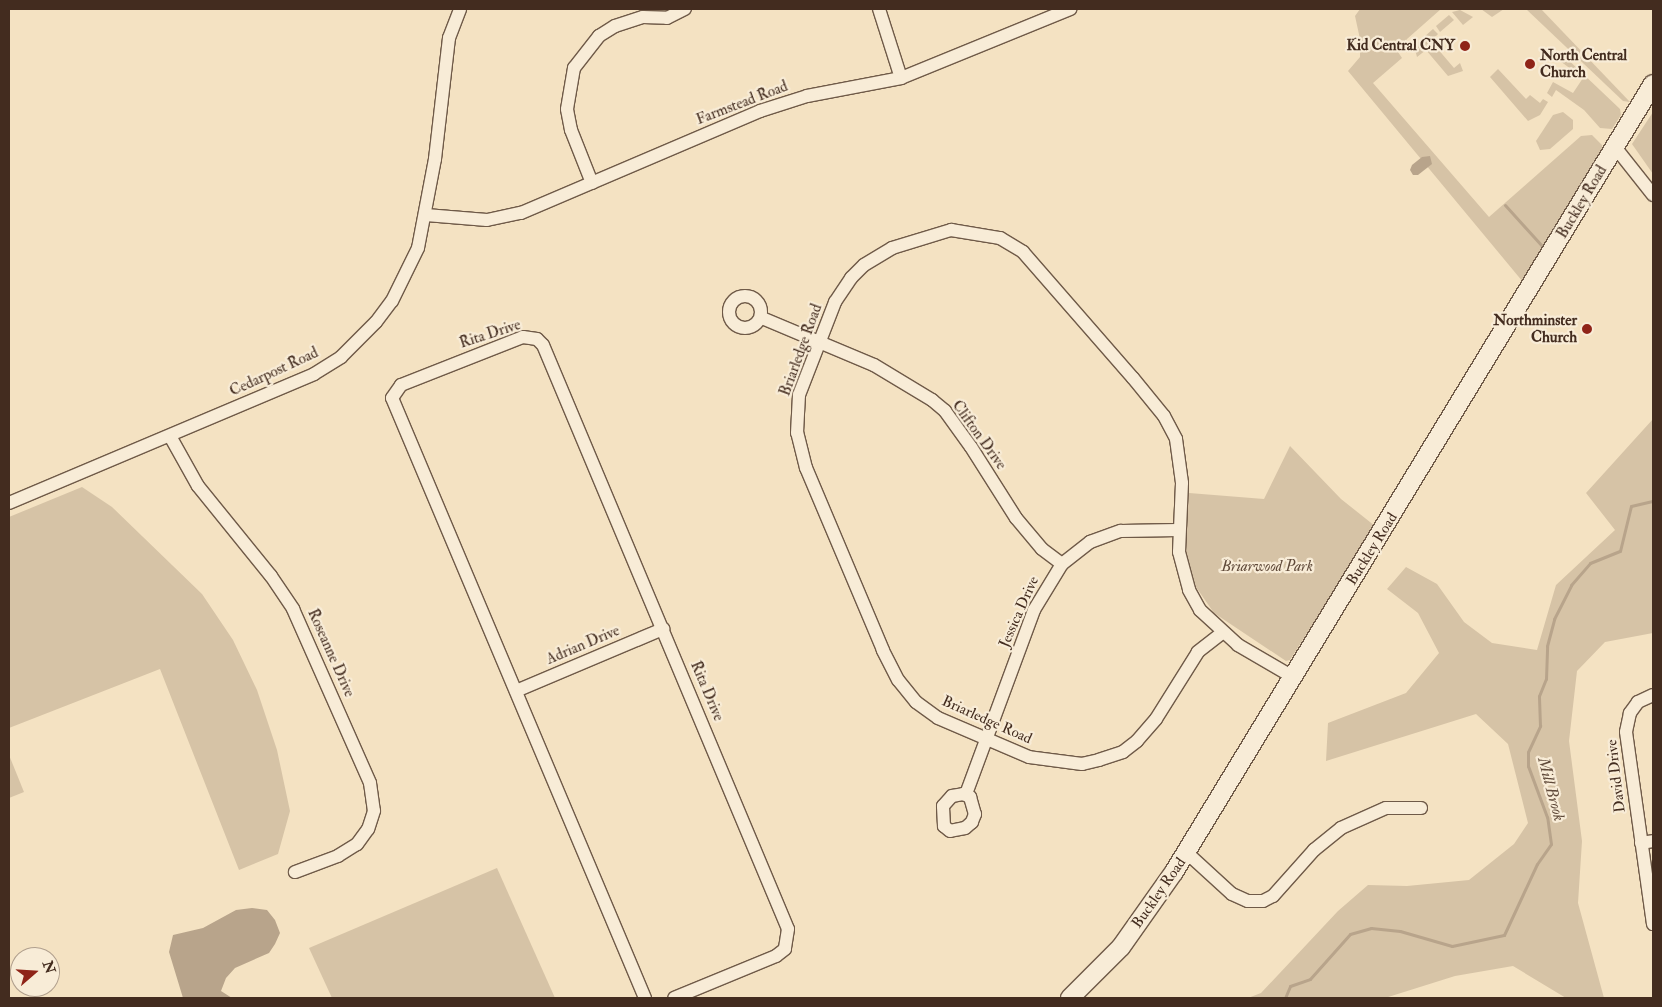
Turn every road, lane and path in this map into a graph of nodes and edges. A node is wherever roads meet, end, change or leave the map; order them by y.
1 (460, 9) edge
2 (685, 9) edge
3 (879, 9) edge
4 (1070, 9) edge
5 (901, 78) junction
6 (1653, 84) edge
7 (1615, 147) junction
8 (592, 183) junction
9 (1653, 195) edge
10 (426, 214) junction
11 (762, 318) dead end
12 (819, 343) junction
13 (170, 436) junction
14 (9, 503) edge
15 (1178, 530) junction
16 (1062, 564) junction
17 (663, 629) junction
18 (1222, 633) junction
19 (1293, 677) junction
20 (516, 691) junction
21 (1653, 695) edge
22 (988, 740) junction
23 (966, 794) dead end
24 (1422, 808) dead end
25 (1647, 842) edge
26 (1186, 852) junction
27 (295, 872) dead end
28 (1653, 924) edge
29 (645, 998) edge
30 (674, 998) edge
31 (1070, 998) edge

1 - 10 street, Cedarpost Road
2 - 8 street
3 - 5 street
4 - 5 street, Farmstead Road
5 - 8 street, Farmstead Road
6 - 7 street, Buckley Road
7 - 9 street
7 - 19 street, Buckley Road
8 - 10 street, Farmstead Road
10 - 13 street, Cedarpost Road
11 - 12 street, Clifton Drive
12 - 15 street, Briarledge Road
12 - 16 street, Clifton Drive
12 - 22 street, Briarledge Road
13 - 14 street, Cedarpost Road
13 - 27 street, Roseanne Drive
15 - 16 street, Jessica Drive
15 - 18 street, Briarledge Road
16 - 22 street, Jessica Drive
17 - 20 street, Adrian Drive
17 - 20 street, Rita Drive
17 - 30 street, Rita Drive
18 - 19 street, Briarledge Road
18 - 22 street, Briarledge Road
19 - 26 street, Buckley Road
20 - 29 street, Rita Drive
21 - 25 street, David Drive
22 - 23 street, Jessica Drive
24 - 26 street
25 - 28 street, David Drive
26 - 31 street, Buckley Road

